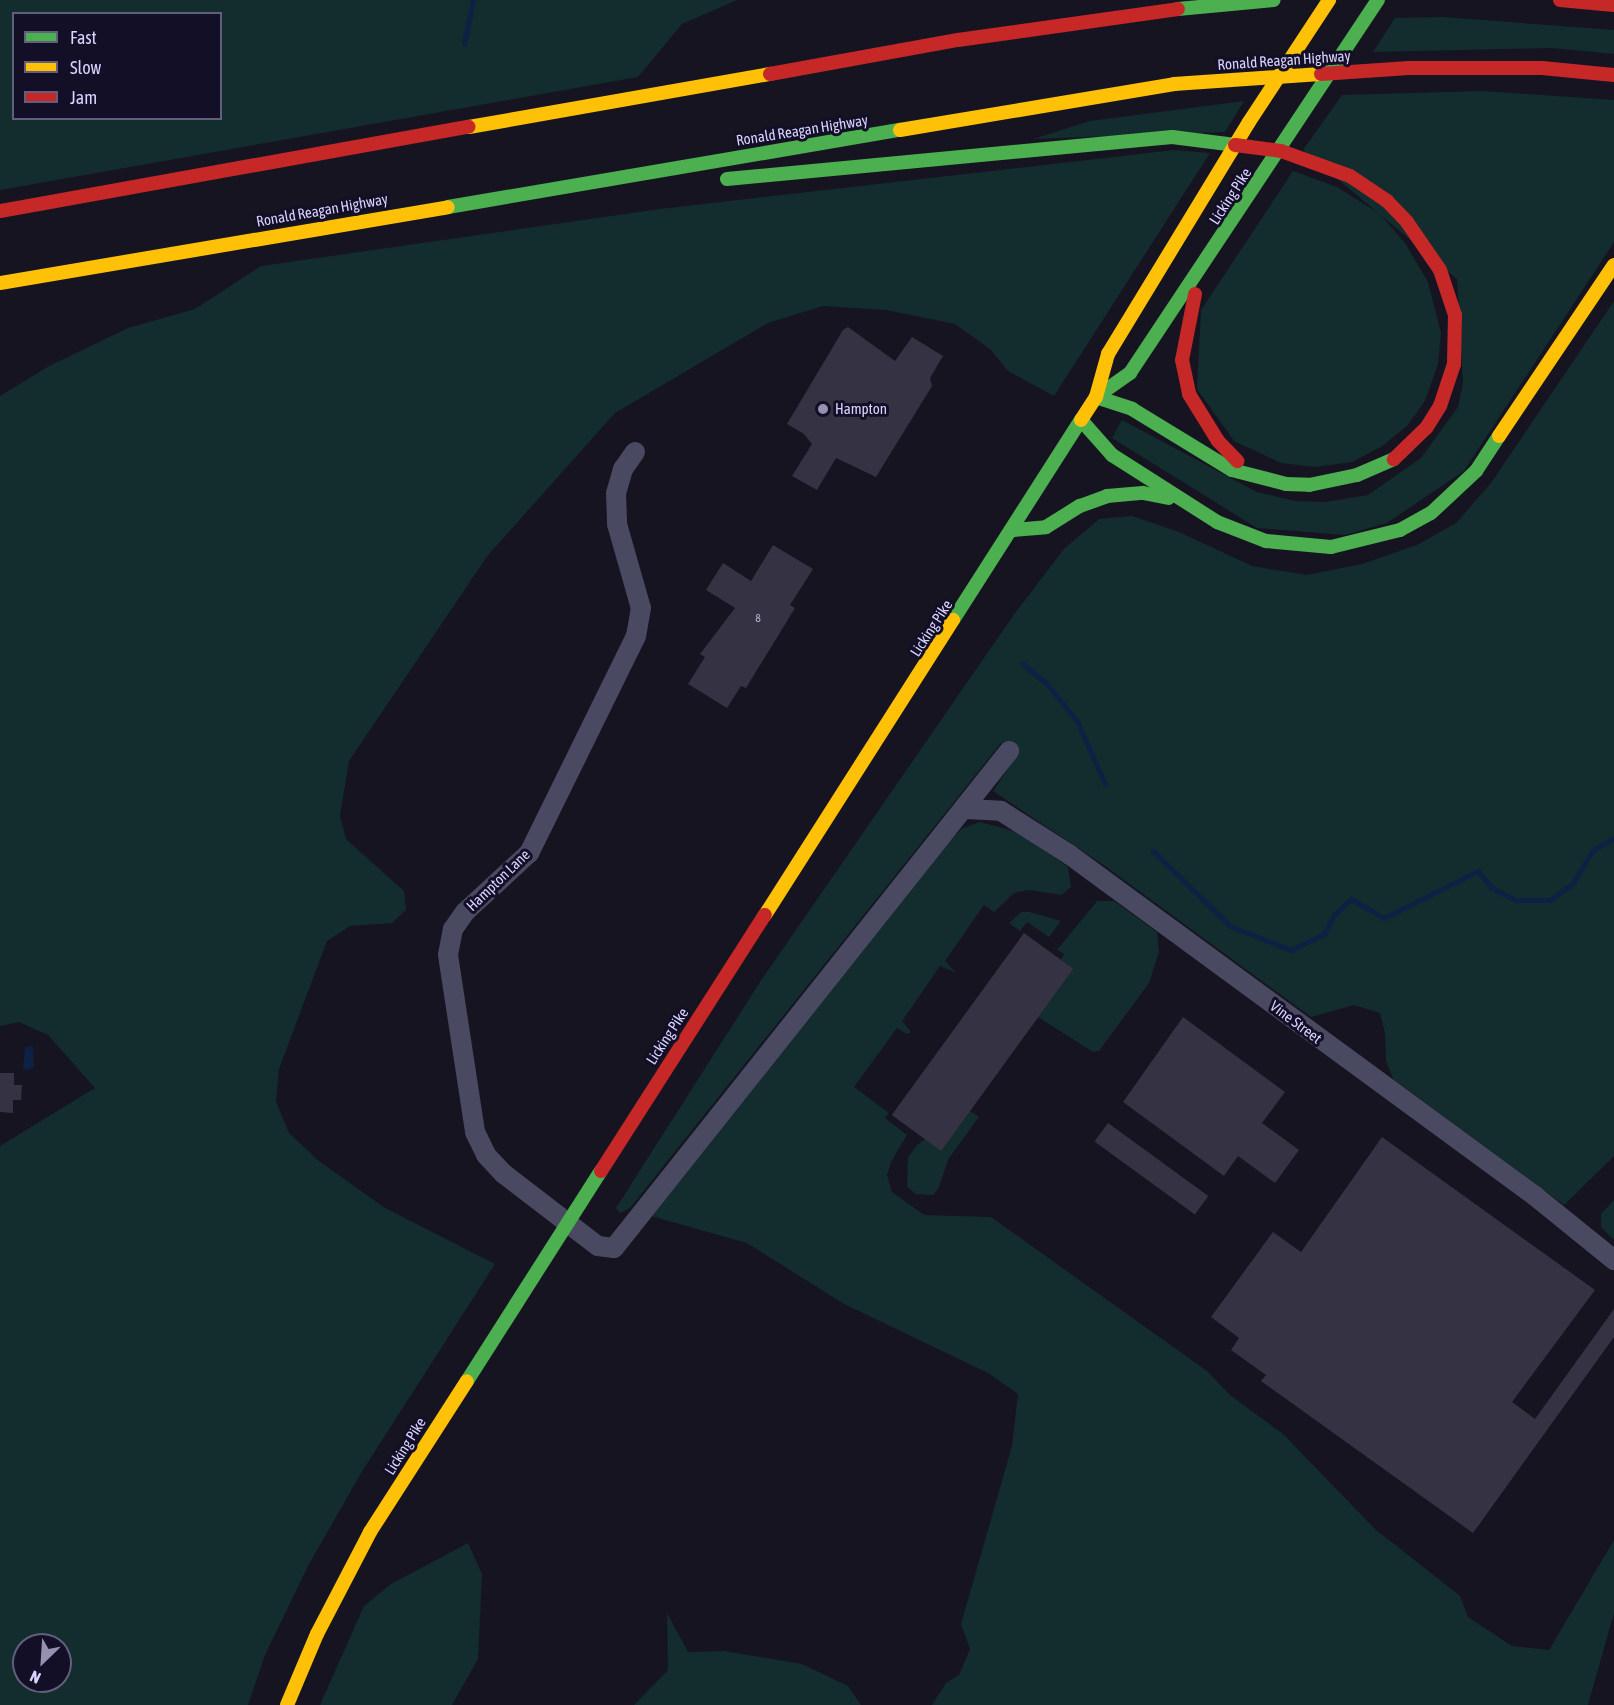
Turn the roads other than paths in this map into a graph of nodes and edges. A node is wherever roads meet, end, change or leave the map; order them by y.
1 (1274, 0) edge
2 (1329, 0) edge
3 (1378, 0) edge
4 (1560, 0) edge
5 (1614, 5) edge
6 (1614, 75) edge
7 (713, 180) dead end
8 (690, 181) dead end
9 (519, 193) junction
10 (0, 211) edge
11 (1614, 265) edge
12 (1195, 280) junction
13 (0, 283) edge
14 (1096, 397) junction
15 (1081, 420) junction
16 (635, 452) dead end
17 (1244, 473) junction
18 (1182, 502) junction
19 (1014, 530) junction
20 (1010, 751) dead end
21 (966, 809) junction
22 (567, 1222) junction
23 (1614, 1260) edge
24 (287, 1705) edge

1 - 10 main road
2 - 14 main road, Licking Pike
3 - 12 main road, Licking Pike
4 - 5 main road
6 - 9 main road, Ronald Reagan Highway
7 - 17 main road
8 - 9 main road
9 - 13 main road, Ronald Reagan Highway
11 - 18 main road
12 - 14 main road, Licking Pike
12 - 17 main road
14 - 15 main road, Licking Pike
14 - 17 main road
15 - 18 main road
15 - 19 main road, Licking Pike
16 - 22 street, Hampton Lane
18 - 19 main road
19 - 22 main road, Licking Pike
20 - 21 street
21 - 22 street, Hampton Lane
21 - 23 street, Vine Street
22 - 24 main road, Licking Pike

